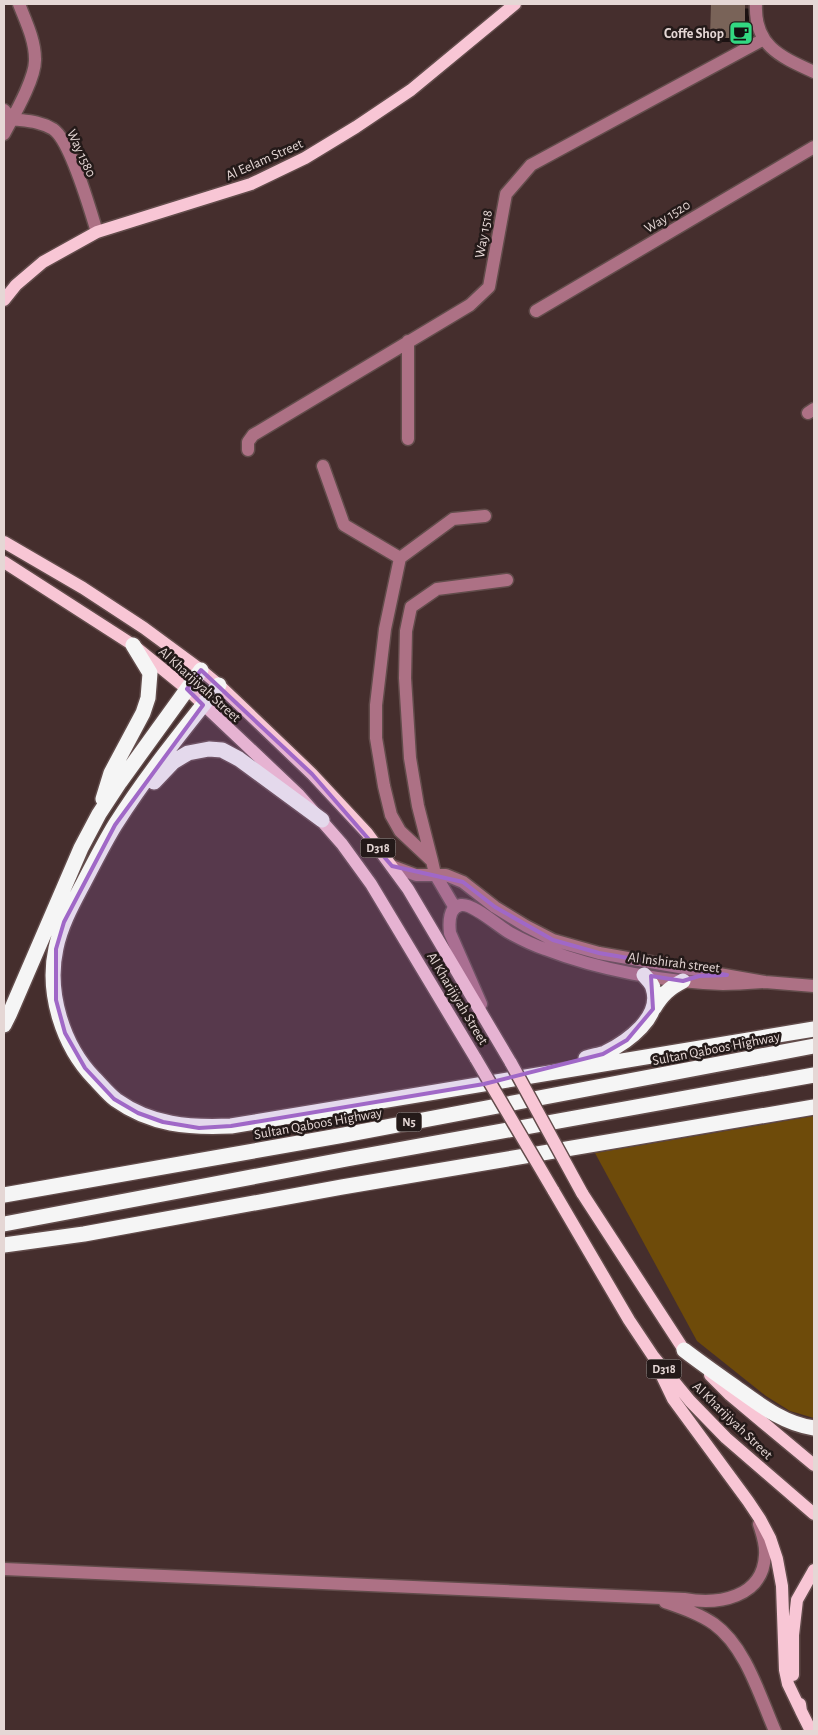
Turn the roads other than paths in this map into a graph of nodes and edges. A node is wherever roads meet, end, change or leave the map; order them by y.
1 (19, 4) edge
2 (515, 4) edge
3 (756, 4) edge
4 (764, 39) junction
5 (814, 72) edge
6 (8, 115) edge
7 (4, 134) edge
8 (814, 147) edge
9 (97, 232) junction
10 (4, 300) edge
11 (536, 311) dead end
12 (408, 341) junction
13 (408, 439) dead end
14 (248, 450) dead end
15 (323, 466) dead end
16 (485, 516) dead end
17 (4, 542) edge
18 (400, 558) junction
19 (4, 562) edge
20 (508, 580) dead end
21 (133, 645) junction
22 (201, 670) junction
23 (219, 685) junction
24 (187, 689) junction
25 (203, 705) junction
26 (99, 814) junction
27 (322, 820) junction
28 (115, 825) junction
29 (432, 861) junction
30 (392, 866) junction
31 (435, 874) junction
32 (455, 908) junction
33 (644, 975) junction
34 (727, 975) junction
35 (683, 981) junction
36 (765, 982) junction
37 (814, 986) edge
38 (653, 1009) junction
39 (6, 1020) edge
40 (814, 1029) edge
41 (494, 1035) junction
42 (814, 1046) edge
43 (814, 1075) edge
44 (484, 1084) junction
45 (814, 1107) edge
46 (4, 1195) edge
47 (4, 1224) edge
48 (4, 1245) edge
49 (684, 1350) junction
50 (653, 1356) junction
51 (814, 1428) edge
52 (814, 1465) edge
53 (748, 1501) junction
54 (814, 1514) edge
55 (4, 1569) edge
56 (814, 1570) edge
57 (656, 1598) junction
58 (802, 1711) junction
59 (775, 1731) edge
60 (811, 1731) edge

1 - 6 street
2 - 9 main road, Al Eelam Street
3 - 4 street
4 - 5 street
4 - 12 street, Way 1518
6 - 7 street
6 - 9 street, Way 1580
8 - 11 street, Way 1520
9 - 10 main road, Al Eelam Street
12 - 13 street
12 - 14 street, Way 1518
15 - 18 street
16 - 18 street
17 - 22 main road, Al Kharijiyah Street / D318
18 - 29 street
19 - 21 main road, Al Kharijiyah Street / D318
20 - 29 street
21 - 24 main road, Al Kharijiyah Street / D318
21 - 26 highway
22 - 23 main road, Al Kharijiyah Street / D318
22 - 24 highway
23 - 25 highway
23 - 30 main road, Al Kharijiyah Street / D318
24 - 25 main road, Al Kharijiyah Street / D318
24 - 26 highway
25 - 27 main road, Al Kharijiyah Street / D318
25 - 28 highway
26 - 39 highway
27 - 28 highway
27 - 50 main road, Al Kharijiyah Street / D318, bridge
28 - 44 highway
29 - 31 street
30 - 31 street, Al Inshirah street
30 - 41 main road, Al Kharijiyah Street / D318
31 - 32 street
31 - 34 street, Al Inshirah street
32 - 33 street, Al Inshirah street
32 - 41 street
33 - 35 street, Al Inshirah street
33 - 38 highway
34 - 35 street
34 - 36 street, Al Inshirah street
35 - 36 street, Al Inshirah street
35 - 38 highway
36 - 37 street
38 - 44 highway
40 - 44 highway
41 - 49 main road, Al Kharijiyah Street / D318, bridge
42 - 46 highway, Sultan Qaboos Highway / N5
43 - 47 highway, N5
45 - 48 highway
49 - 51 highway
49 - 52 main road, Al Kharijiyah Street / D318
50 - 53 main road
50 - 54 main road, Al Kharijiyah Street / D318
53 - 57 street
53 - 58 main road
55 - 57 street
56 - 58 main road
57 - 59 street
58 - 60 main road

